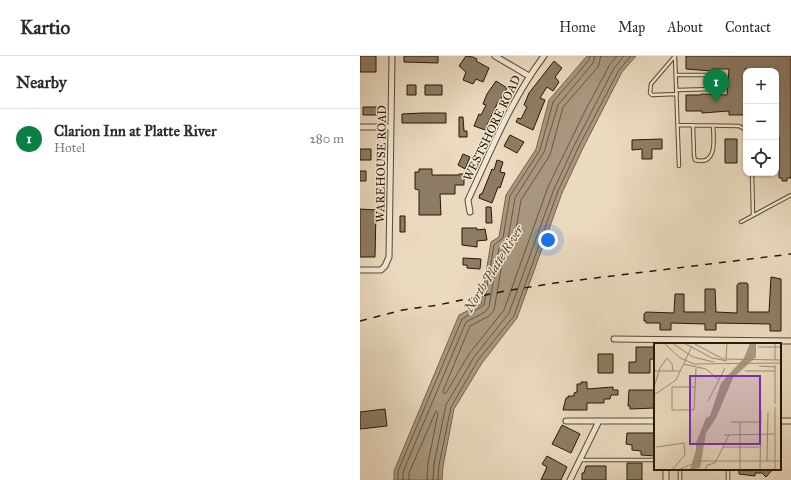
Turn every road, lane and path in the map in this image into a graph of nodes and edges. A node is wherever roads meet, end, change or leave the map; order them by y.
1 (392, 56) edge
2 (495, 56) edge
3 (544, 56) edge
4 (675, 56) edge
5 (676, 75) junction
6 (529, 76) junction
7 (677, 90) junction
8 (677, 94) junction
9 (678, 125) junction
10 (693, 125) junction
11 (713, 126) junction
12 (360, 127) edge
13 (391, 127) junction
14 (743, 128) edge
15 (679, 166) dead end
16 (752, 176) edge
17 (791, 194) edge
18 (470, 212) dead end
19 (753, 215) junction
20 (741, 222) dead end
21 (360, 270) edge
22 (614, 340) dead end
23 (791, 341) edge
24 (665, 342) edge
25 (778, 342) edge
26 (566, 421) dead end
27 (599, 421) junction
28 (654, 421) edge
29 (580, 460) junction
30 (654, 460) edge
31 (570, 480) edge

1 - 13 street, WAREHOUSE ROAD
2 - 6 street
3 - 6 street, WESTSHORE ROAD
4 - 5 lane
4 - 8 lane
5 - 7 lane
5 - 7 lane
6 - 18 street, WESTSHORE ROAD
7 - 8 lane
8 - 9 lane
9 - 10 lane
9 - 15 lane
10 - 11 lane
10 - 11 lane
11 - 14 lane
12 - 13 street
13 - 21 street, WAREHOUSE ROAD
16 - 19 lane
17 - 19 lane
19 - 20 lane
22 - 24 street
23 - 25 street
24 - 25 street
26 - 27 street
27 - 28 street
27 - 29 street
29 - 30 lane
29 - 31 street

